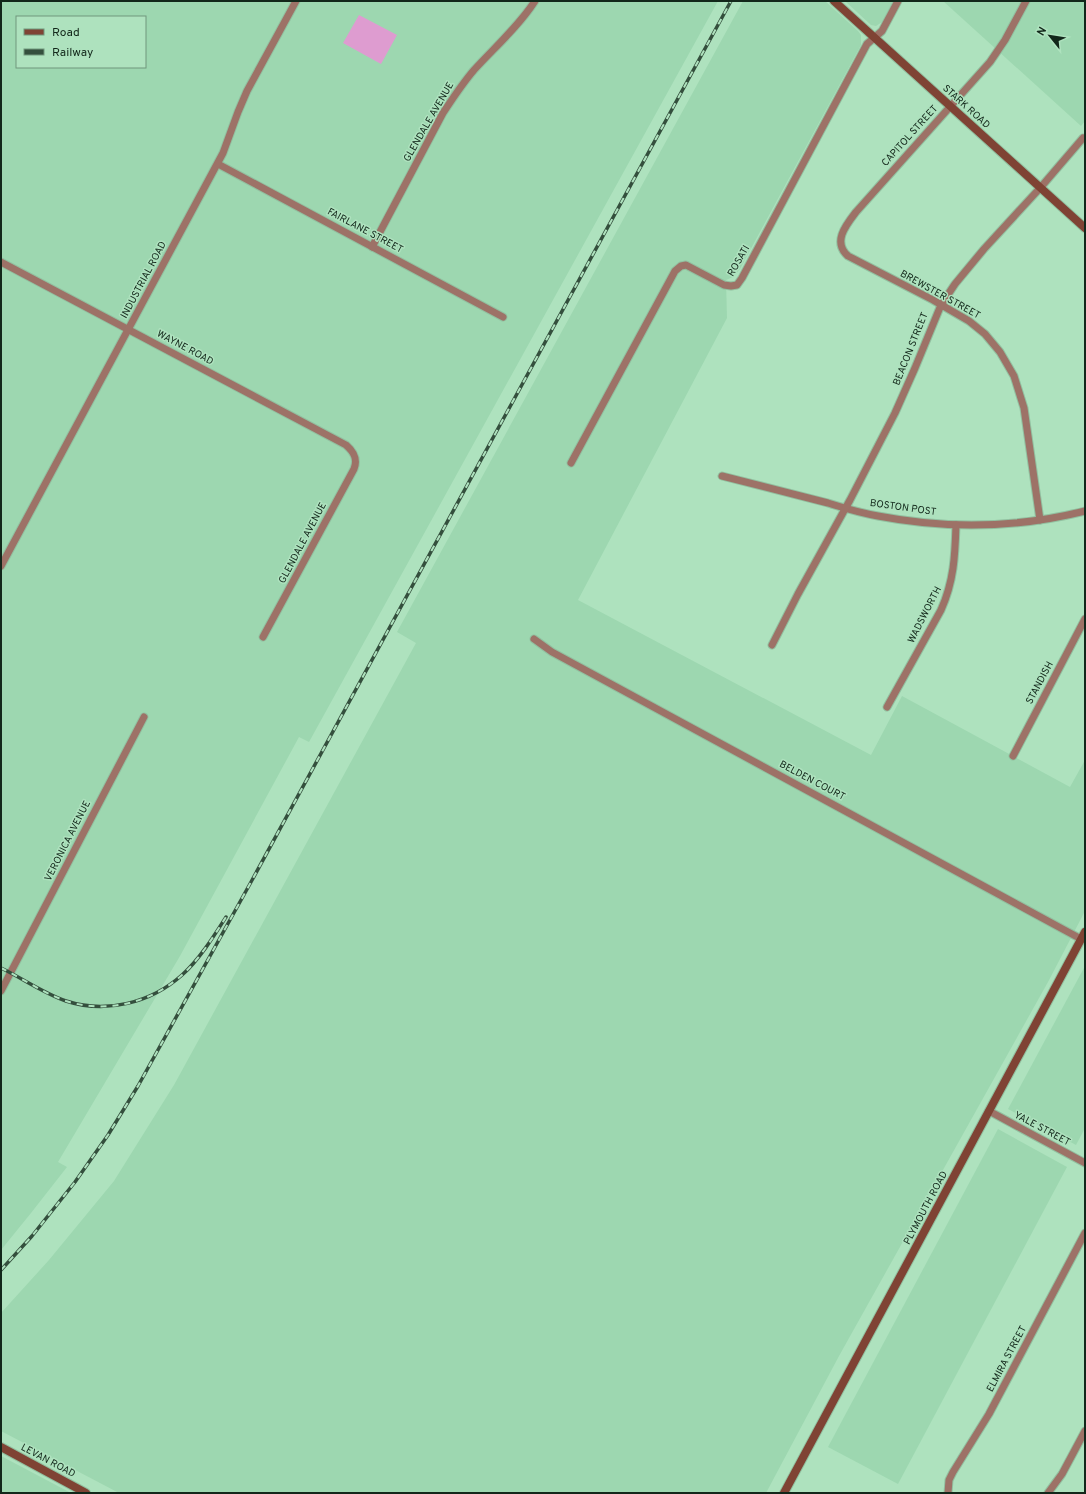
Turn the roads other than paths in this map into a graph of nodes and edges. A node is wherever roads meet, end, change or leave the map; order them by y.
1 (296, 1) edge
2 (535, 1) edge
3 (834, 1) edge
4 (898, 1) edge
5 (1026, 1) edge
6 (874, 37) junction
7 (950, 106) junction
8 (1083, 138) dead end
9 (218, 164) junction
10 (1042, 187) junction
11 (1085, 228) edge
12 (841, 245) joint
13 (372, 246) junction
14 (1, 262) edge
15 (941, 305) junction
16 (503, 317) dead end
17 (128, 330) junction
18 (355, 457) joint
19 (571, 464) dead end
20 (722, 476) dead end
21 (845, 508) junction
22 (1085, 511) edge
23 (1040, 520) junction
24 (956, 525) junction
25 (1, 566) edge
26 (1085, 619) edge
27 (263, 637) dead end
28 (534, 639) dead end
29 (772, 644) dead end
30 (887, 707) dead end
31 (144, 717) dead end
32 (1012, 756) dead end
33 (1083, 936) edge
34 (1, 991) edge
35 (989, 1112) junction
36 (1085, 1163) edge
37 (1085, 1233) edge
38 (1085, 1431) edge
39 (1, 1447) edge
40 (86, 1493) edge
41 (784, 1493) edge
42 (948, 1493) edge
43 (1048, 1493) edge

1 - 9 street, INDUSTRIAL ROAD
2 - 13 street, GLENDALE AVENUE
3 - 6 main road, STARK ROAD
4 - 6 street
5 - 7 street, CAPITOL STREET
6 - 7 main road, STARK ROAD
6 - 19 street, ROSATI
7 - 10 main road, STARK ROAD
7 - 12 street, CAPITOL STREET
8 - 10 street, BEACON STREET
9 - 13 street, FAIRLANE STREET
9 - 17 street, INDUSTRIAL ROAD
10 - 11 main road, STARK ROAD
10 - 15 street, BEACON STREET
12 - 15 street, BREWSTER STREET
13 - 16 street, FAIRLANE STREET
14 - 17 street, WAYNE ROAD
15 - 21 street, BEACON STREET
15 - 23 street, BREWSTER STREET
17 - 18 street, WAYNE ROAD
17 - 25 street, INDUSTRIAL ROAD
18 - 27 street, GLENDALE AVENUE
20 - 21 street, BOSTON POST
21 - 24 street, BOSTON POST
21 - 29 street, BEACON STREET
22 - 23 street, BOSTON POST
23 - 24 street, BOSTON POST
24 - 30 street, WADSWORTH
26 - 32 street, STANDISH
28 - 33 street, BELDEN COURT
31 - 34 street, VERONICA AVENUE
33 - 35 main road, PLYMOUTH ROAD
35 - 36 street, YALE STREET
35 - 41 main road, PLYMOUTH ROAD
37 - 42 street, ELMIRA STREET
38 - 43 street
39 - 40 main road, LEVAN ROAD

